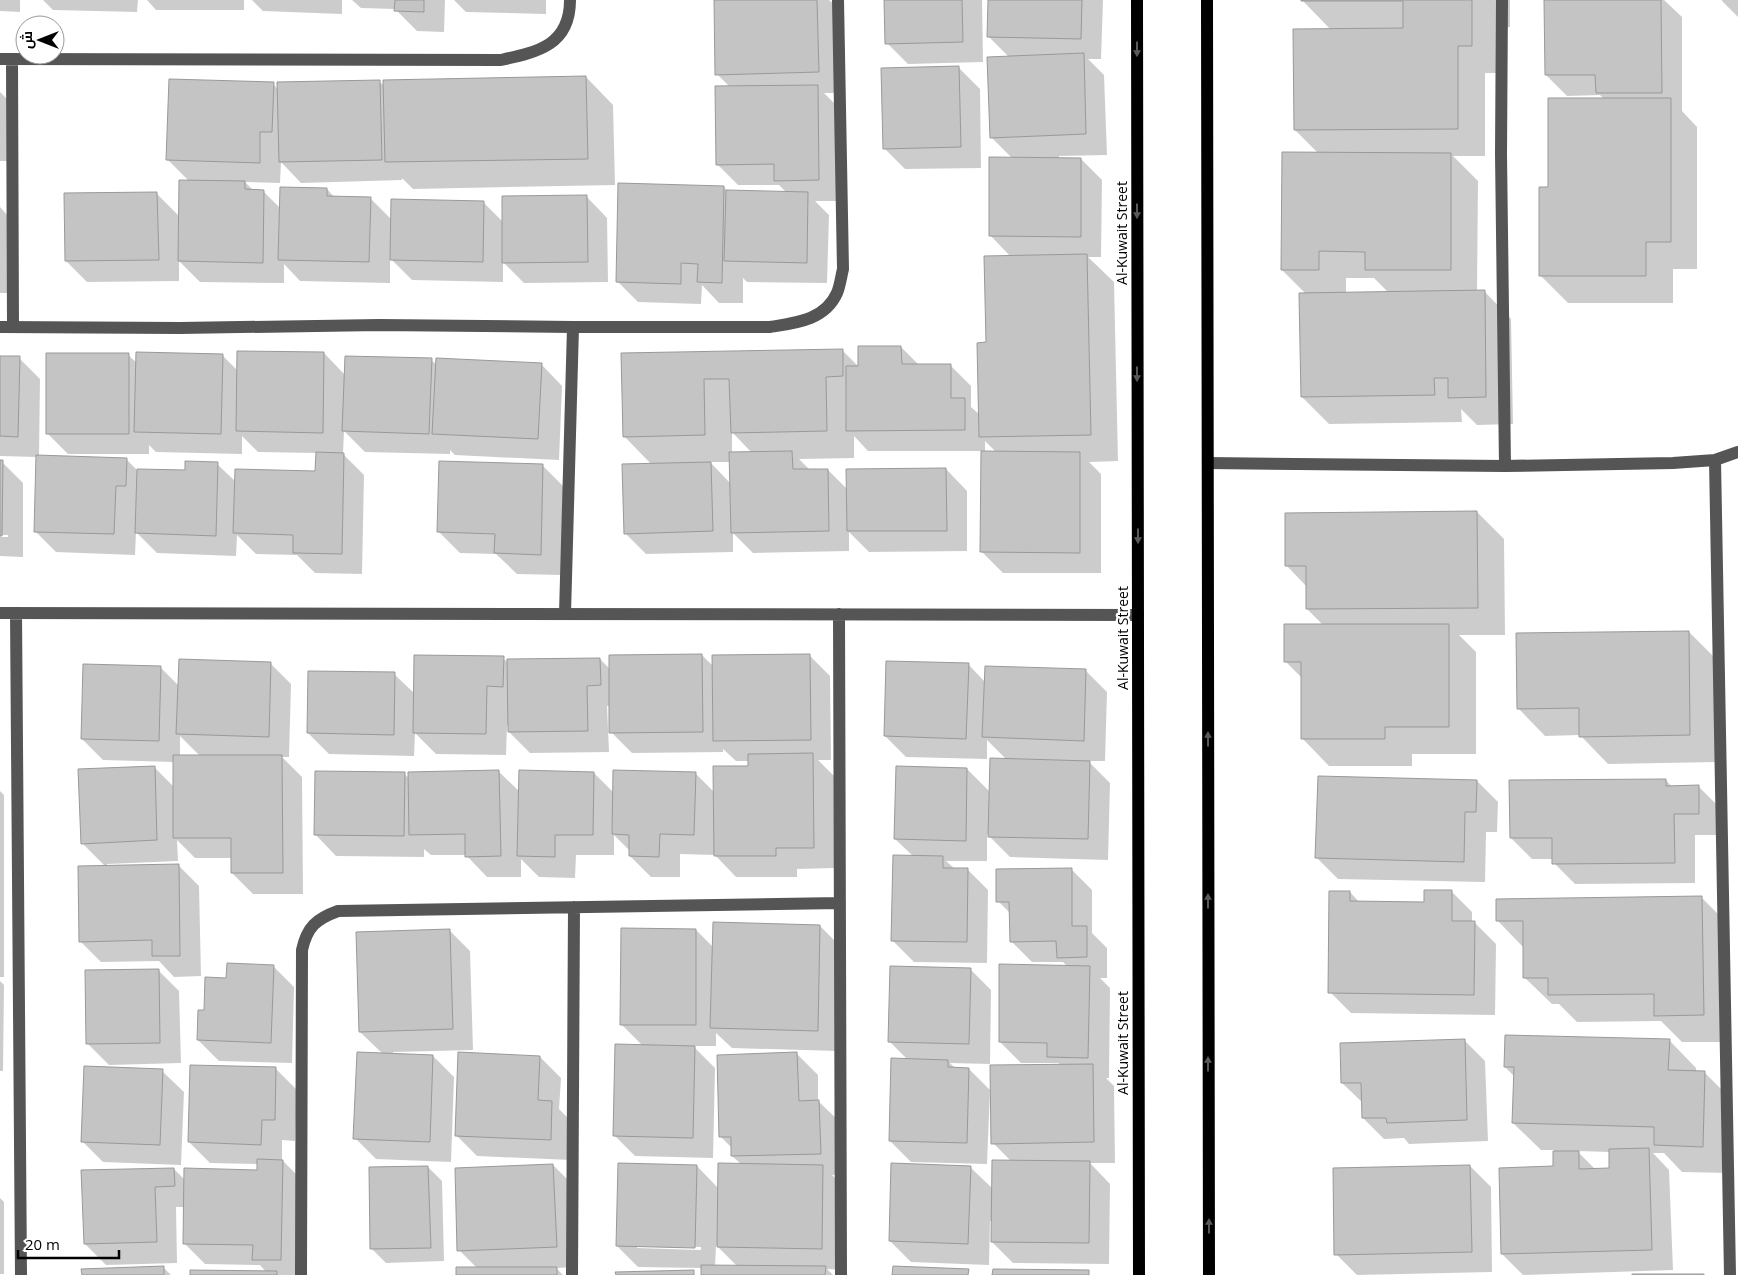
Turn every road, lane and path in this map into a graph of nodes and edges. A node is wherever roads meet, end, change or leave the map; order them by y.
1 (570, 0) edge
2 (838, 0) edge
3 (1137, 0) edge
4 (1207, 0) edge
5 (1502, 0) edge
6 (6, 59) edge
7 (0, 327) edge
8 (13, 327) junction
9 (573, 327) junction
10 (1738, 452) edge
11 (1715, 460) junction
12 (1208, 463) junction
13 (1505, 466) junction
14 (0, 613) edge
15 (16, 613) junction
16 (565, 614) junction
17 (839, 614) junction
18 (1138, 615) junction
19 (840, 903) junction
20 (574, 907) junction
21 (1733, 1115) edge
22 (21, 1275) edge
23 (302, 1275) edge
24 (572, 1275) edge
25 (842, 1275) edge
26 (1139, 1275) edge
27 (1209, 1275) edge
28 (1730, 1275) edge

1 - 6 street
2 - 9 street
3 -> 18 main road, Al-Kuwait Street
4 - 12 main road
5 - 13 street
6 - 8 street
7 - 8 street
8 - 9 street
9 - 16 street
10 - 11 street
11 - 13 street
11 - 21 street
12 - 13 street
27 -> 12 main road
14 - 15 street
15 - 16 street
15 - 22 street
16 - 17 street
17 - 18 street
17 - 19 street
18 - 26 main road, Al-Kuwait Street
19 - 20 street
19 - 25 street
20 - 23 street
20 - 24 street
21 - 28 street

